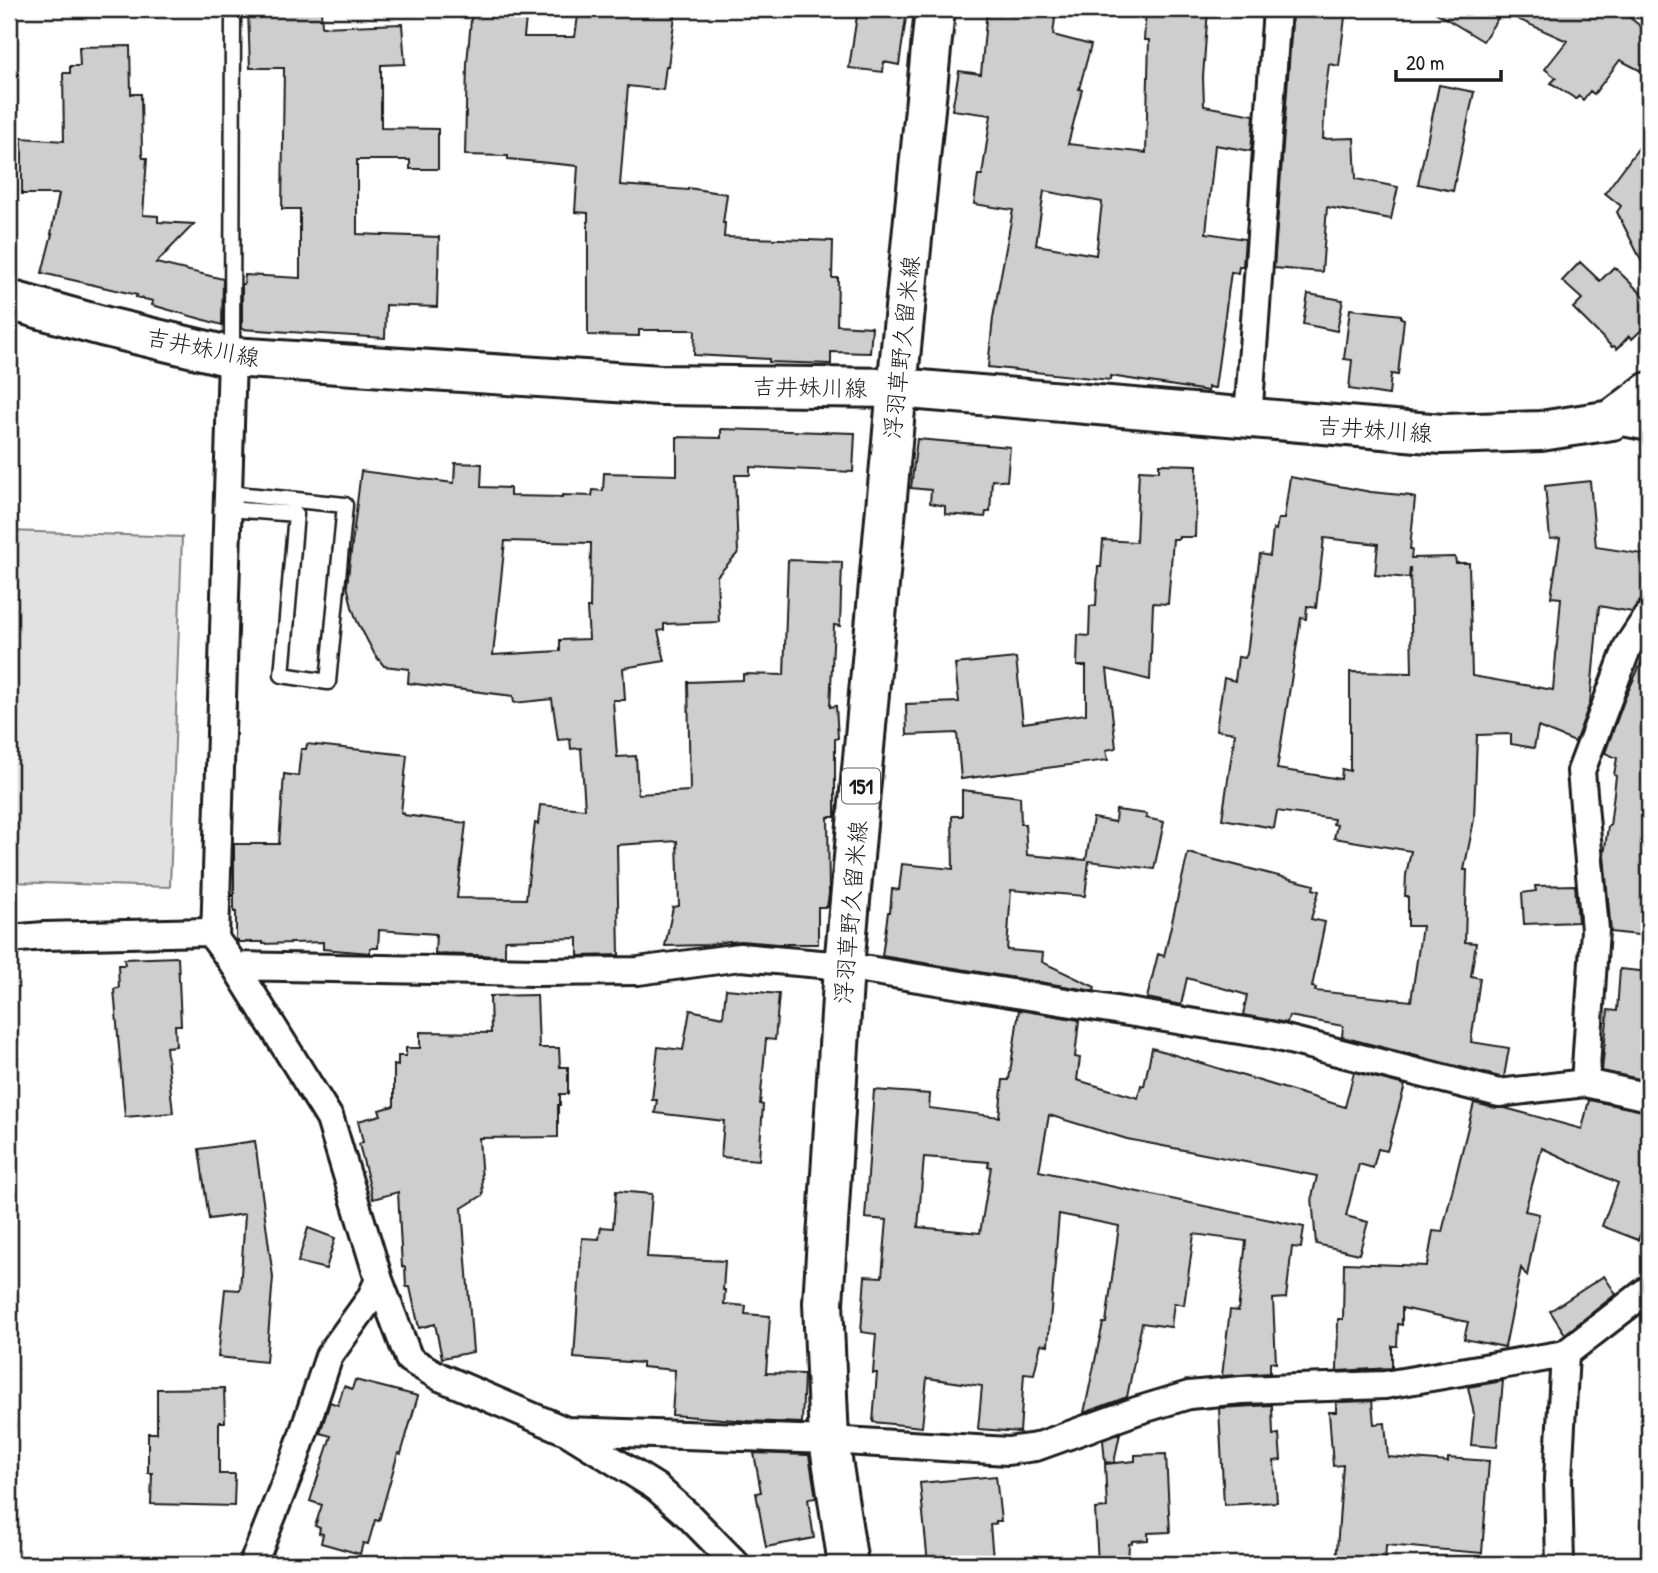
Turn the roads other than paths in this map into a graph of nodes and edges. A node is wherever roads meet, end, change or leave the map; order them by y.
1 (233, 9) edge
2 (935, 9) edge
3 (1276, 9) edge
4 (9, 300) edge
5 (232, 357) junction
6 (897, 388) junction
7 (1649, 392) edge
8 (1248, 419) junction
9 (1612, 420) junction
10 (1649, 427) edge
11 (228, 501) junction
12 (1649, 614) edge
13 (9, 939) edge
14 (215, 939) junction
15 (236, 966) junction
16 (844, 966) junction
17 (1585, 1083) junction
18 (1649, 1097) edge
19 (379, 1280) junction
20 (1649, 1289) edge
21 (1565, 1354) junction
22 (566, 1431) junction
23 (829, 1440) junction
24 (253, 1564) edge
25 (736, 1564) edge
26 (848, 1564) edge
27 (1560, 1564) edge

1 - 5 lane
2 - 6 main road, 浮羽草野久留米線 / 151
3 - 8 street
4 - 5 main road, 吉井妹川線
5 - 6 main road, 吉井妹川線
5 - 11 street
6 - 8 main road, 吉井妹川線
6 - 16 main road, 浮羽草野久留米線 / 151
7 - 9 main road, 吉井妹川線
8 - 9 main road, 吉井妹川線
9 - 10 street
11 - 11 lane
11 - 14 street
12 - 17 street
13 - 14 street
14 - 15 street
15 - 16 street
15 - 19 street
16 - 17 street
16 - 23 main road, 浮羽草野久留米線 / 151
17 - 18 street
19 - 22 street
19 - 24 street
20 - 21 street
21 - 23 street
21 - 27 street
22 - 23 street
22 - 25 street
23 - 26 main road, 浮羽草野久留米線 / 151

